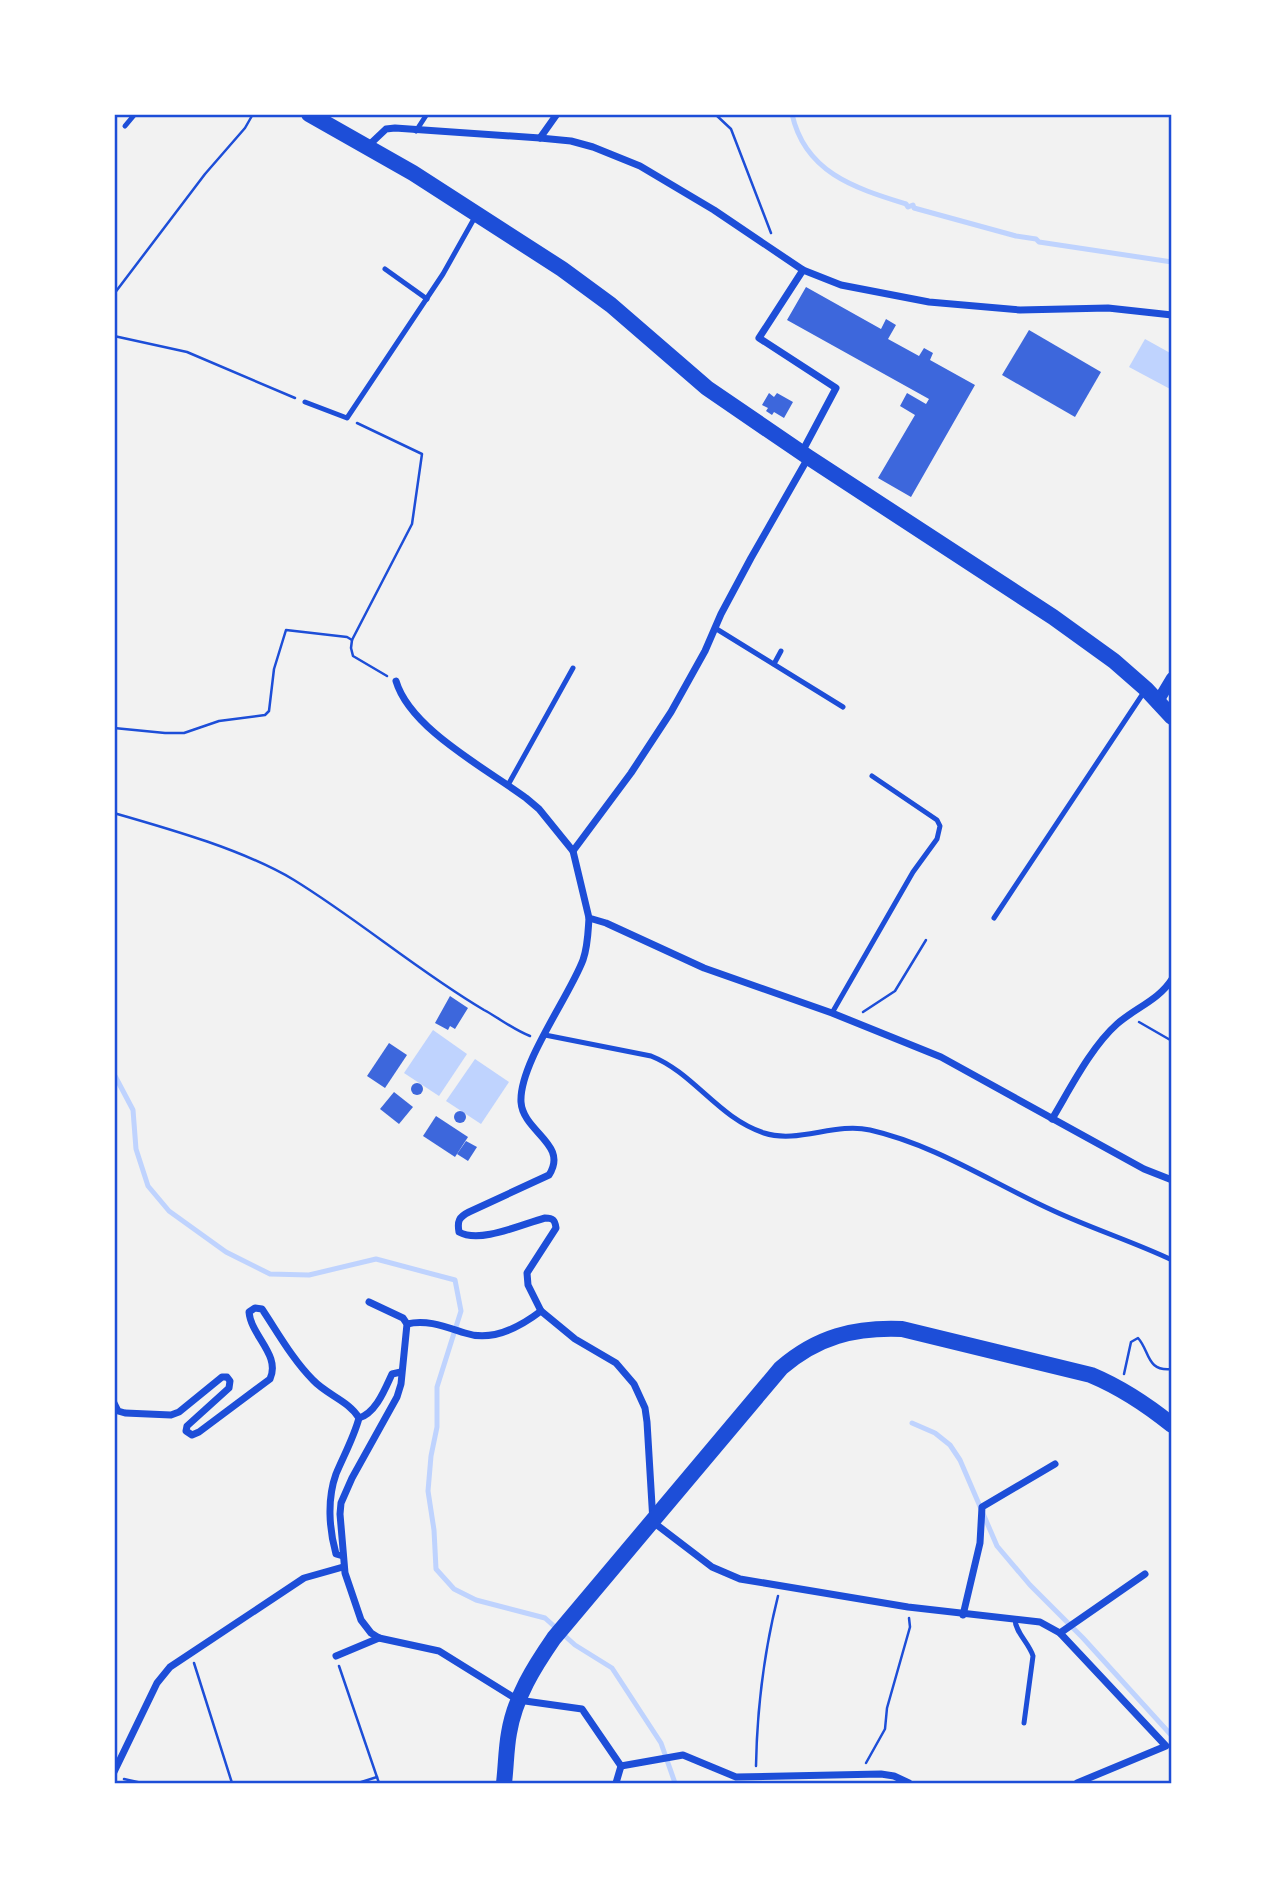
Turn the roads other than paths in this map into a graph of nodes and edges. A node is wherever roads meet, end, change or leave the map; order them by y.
1 (135, 114) edge
2 (309, 114) edge
3 (427, 114) edge
4 (557, 114) edge
5 (125, 126) dead end
6 (416, 131) junction
7 (540, 138) junction
8 (367, 146) junction
9 (477, 214) junction
10 (385, 269) dead end
11 (803, 270) junction
12 (427, 299) junction
13 (1172, 315) edge
14 (305, 402) road end
15 (805, 455) junction
16 (715, 628) junction
17 (781, 651) dead end
18 (774, 664) junction
19 (573, 668) dead end
20 (1172, 678) edge
21 (396, 681) road end
22 (1146, 689) junction
23 (1157, 703) junction
24 (843, 707) dead end
25 (1172, 718) edge
26 (872, 776) dead end
27 (508, 785) junction
28 (573, 851) junction
29 (589, 918) junction
30 (994, 918) dead end
31 (1172, 979) edge
32 (832, 1013) junction
33 (544, 1037) junction
34 (1052, 1119) junction
35 (1172, 1180) edge
36 (1172, 1260) edge
37 (369, 1302) dead end
38 (541, 1311) junction
39 (407, 1324) junction
40 (401, 1373) junction
41 (114, 1403) edge
42 (116, 1414) edge
43 (359, 1418) junction
44 (1172, 1425) edge
45 (1055, 1464) dead end
46 (653, 1522) junction
47 (343, 1556) junction
48 (343, 1567) junction
49 (1145, 1574) dead end
50 (962, 1615) junction
51 (1015, 1619) junction
52 (1060, 1633) junction
53 (379, 1638) junction
54 (335, 1656) road end
55 (518, 1700) junction
56 (1024, 1723) dead end
57 (1169, 1745) edge
58 (621, 1766) junction
59 (114, 1775) edge
60 (504, 1783) edge
61 (616, 1783) edge
62 (909, 1783) edge
63 (1077, 1783) edge

1 - 5 lane
2 - 8 main road
3 - 6 lane
4 - 7 street
6 - 7 street
6 - 8 street
7 - 11 street
8 - 9 main road
9 - 12 lane
9 - 15 main road
10 - 12 lane
11 - 13 street
11 - 15 street
12 - 14 lane
15 - 16 street
15 - 22 main road
16 - 18 lane
16 - 28 street
17 - 18 lane
18 - 24 lane
19 - 27 lane
20 - 23 street
21 - 27 street
22 - 23 main road
22 - 30 lane
23 - 25 main road
26 - 32 lane
27 - 28 street
28 - 29 street
29 - 32 street
29 - 33 street
31 - 34 street
32 - 34 street
33 - 36 lane
33 - 38 street
34 - 35 street
37 - 39 street
38 - 39 street
38 - 46 street
39 - 40 street
40 - 43 street
40 - 47 street
41 - 42 street
42 - 43 street
43 - 47 street
44 - 46 main road
45 - 50 street
46 - 50 street
46 - 55 main road
47 - 48 street
48 - 53 street
48 - 59 street
49 - 52 street
50 - 51 street
51 - 52 street
51 - 56 lane
52 - 57 street
53 - 54 street
53 - 55 street
55 - 58 street
55 - 60 main road
57 - 63 street
58 - 61 street
58 - 62 street

